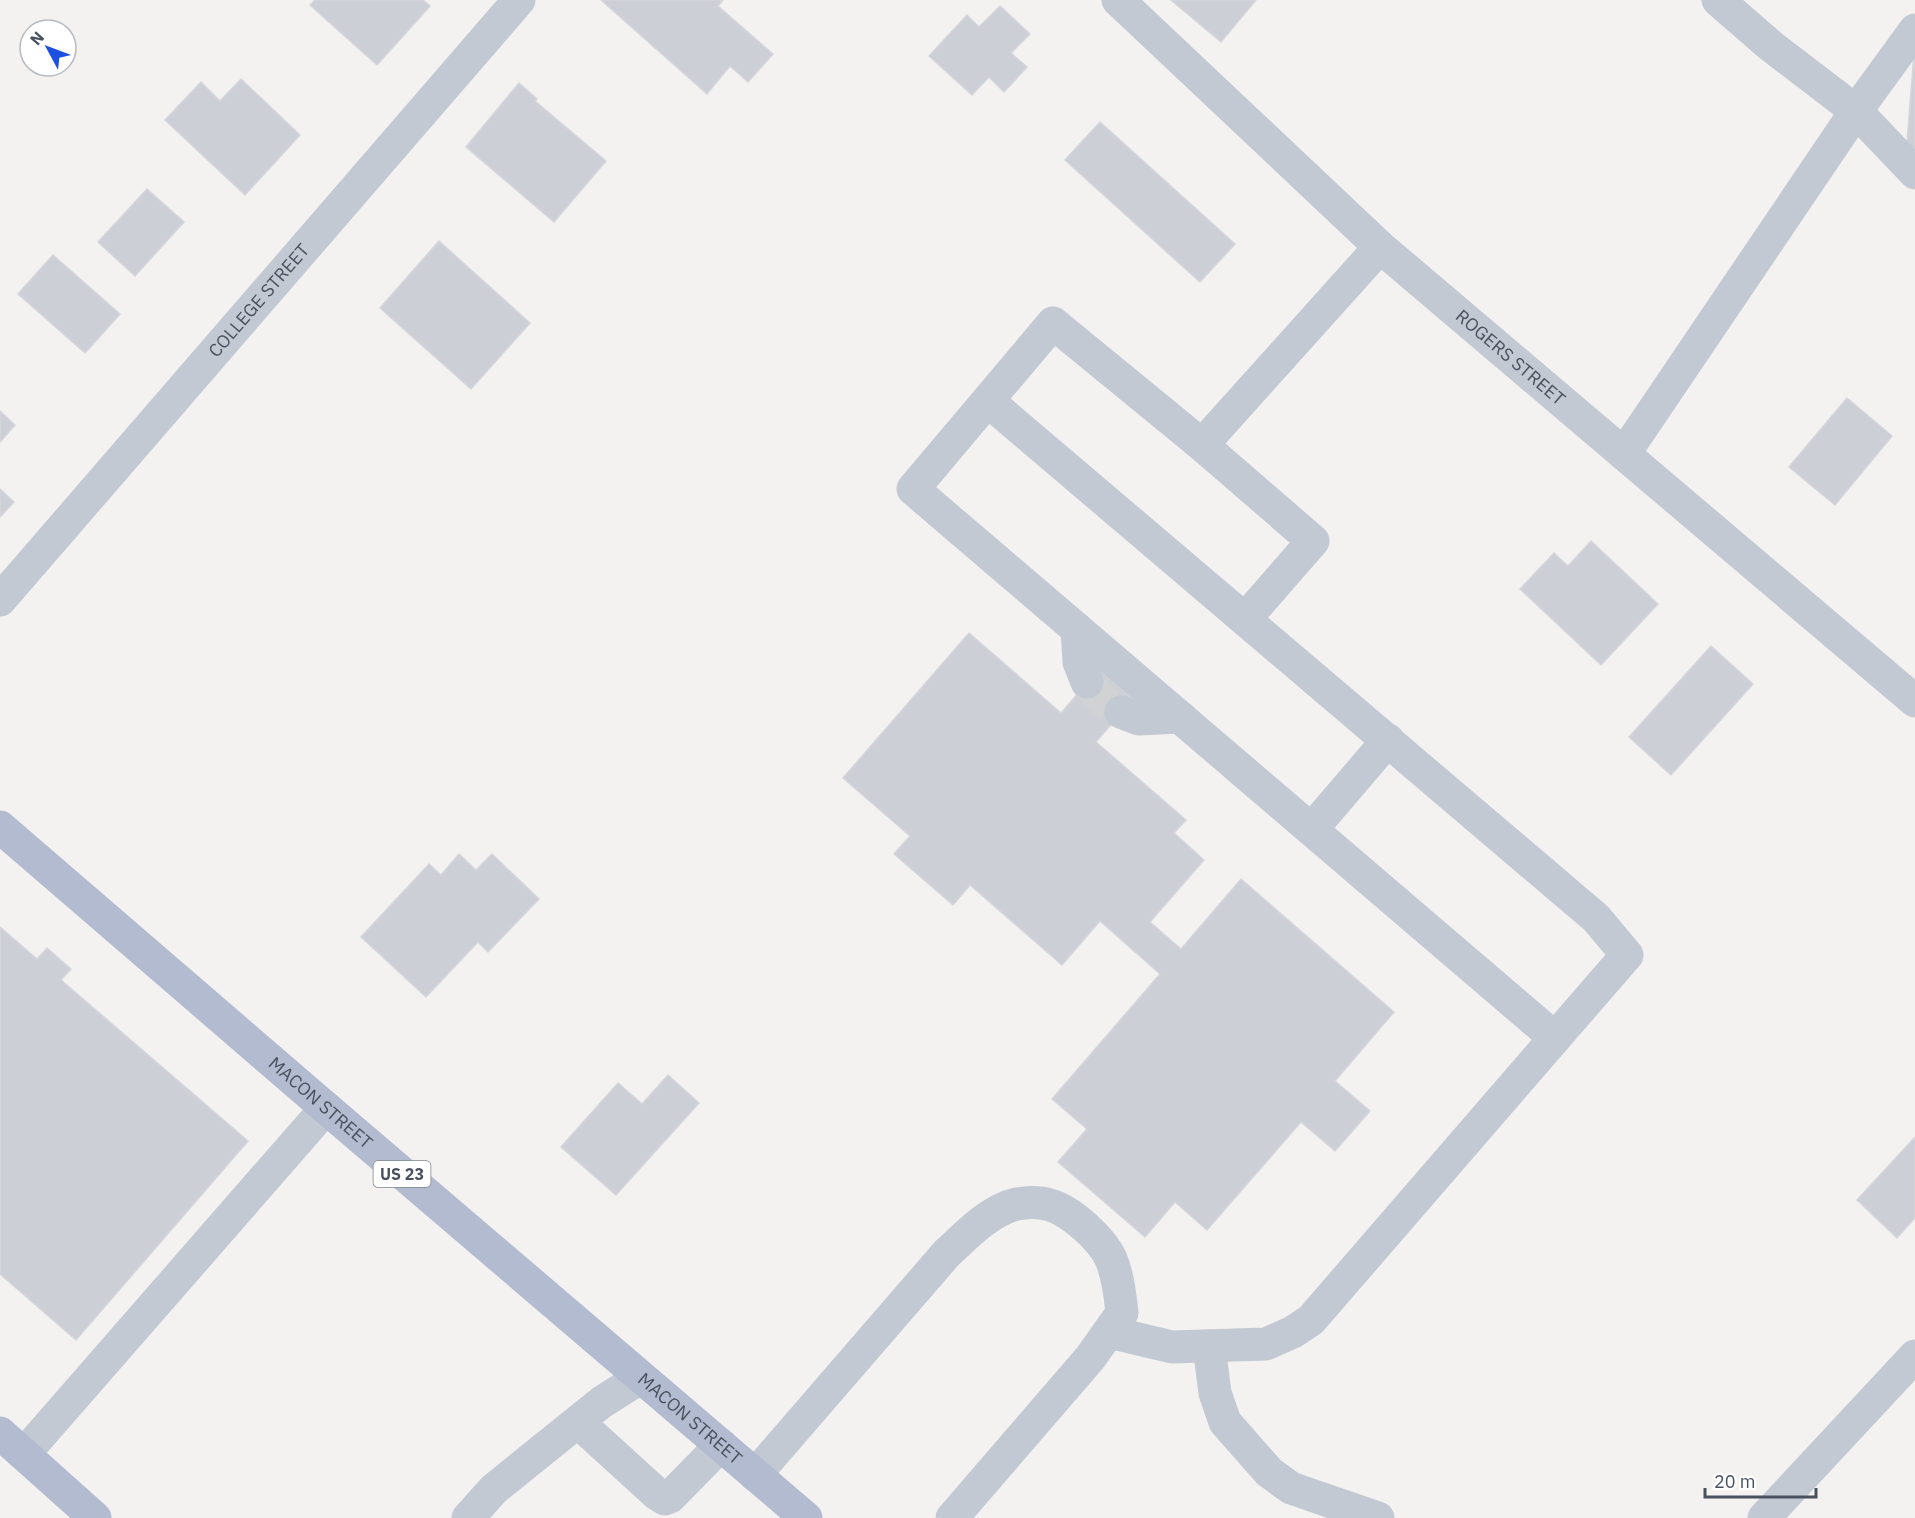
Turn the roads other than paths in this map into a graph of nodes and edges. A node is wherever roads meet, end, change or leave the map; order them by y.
1 (519, 0) edge
2 (1118, 0) edge
3 (1718, 0) edge
4 (1915, 30) edge
5 (1856, 111) junction
6 (1915, 173) edge
7 (1380, 247) junction
8 (988, 400) junction
9 (1202, 445) junction
10 (1624, 454) junction
11 (0, 600) edge
12 (1245, 619) junction
13 (1077, 629) junction
14 (1087, 682) tunnel mouth
15 (1915, 701) edge
16 (1121, 712) tunnel mouth
17 (1180, 717) junction
18 (1388, 740) junction
19 (0, 827) edge
20 (1312, 829) junction
21 (1555, 1038) junction
22 (326, 1108) junction
23 (1108, 1332) junction
24 (1209, 1346) junction
25 (1915, 1356) edge
26 (640, 1378) junction
27 (578, 1422) junction
28 (0, 1433) edge
29 (721, 1445) junction
30 (24, 1454) junction
31 (755, 1475) junction
32 (1305, 1507) edge
33 (95, 1518) edge
34 (468, 1518) edge
35 (806, 1518) edge
36 (952, 1518) edge
37 (1378, 1518) edge
38 (1764, 1518) edge

1 - 11 street, COLLEGE STREET
2 - 7 street, ROGERS STREET
3 - 5 street
4 - 5 street
5 - 6 street
5 - 10 street
7 - 9 street
7 - 10 street, ROGERS STREET
8 - 9 street
8 - 12 street
8 - 13 street
9 - 12 street
10 - 15 street, ROGERS STREET
12 - 18 street
13 - 14 street
13 - 17 street
16 - 17 street
17 - 20 street
18 - 20 street
18 - 21 street
19 - 22 main road, MACON STREET / US 23
20 - 21 street
21 - 24 street
22 - 26 main road, MACON STREET / US 23
22 - 30 street
23 - 24 street
23 - 31 street
23 - 36 street
24 - 32 street
25 - 38 street
26 - 27 street
26 - 29 main road, MACON STREET / US 23
27 - 29 street
27 - 34 street
28 - 30 main road
29 - 31 main road, MACON STREET / US 23
30 - 33 main road
31 - 35 main road, MACON STREET / US 23
32 - 37 street

